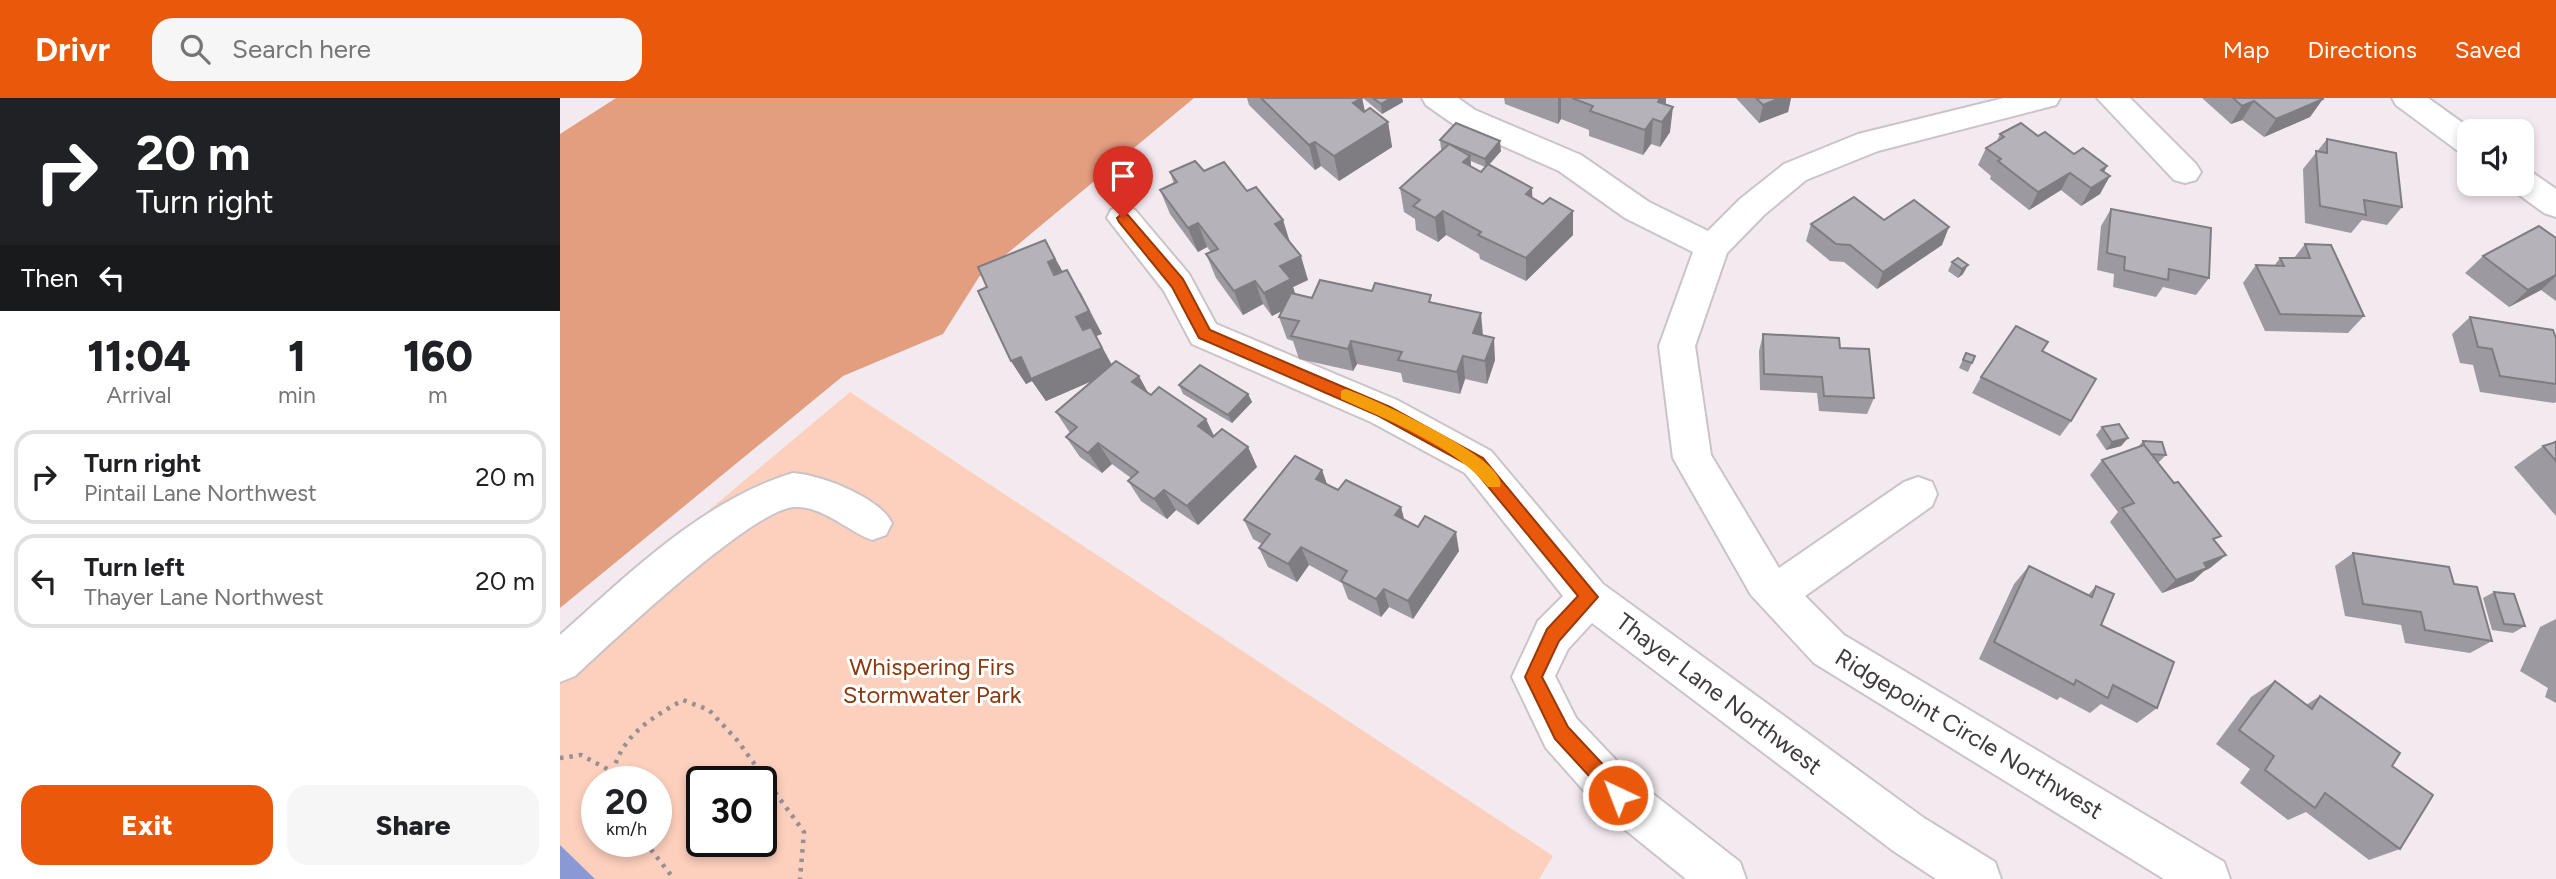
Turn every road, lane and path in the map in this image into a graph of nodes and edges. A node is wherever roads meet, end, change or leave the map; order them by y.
1 (1437, 98) edge
2 (2045, 98) edge
3 (2112, 98) edge
4 (2407, 98) edge
5 (2457, 134) edge
6 (2185, 172) dead end
7 (2534, 189) edge
8 (2556, 205) edge
9 (1123, 218) dead end
10 (1712, 247) junction
11 (1918, 494) dead end
12 (872, 523) dead end
13 (1776, 593) junction
14 (1589, 597) junction
15 (560, 662) edge
16 (560, 758) edge
17 (605, 766) edge
18 (614, 766) edge
19 (657, 857) edge
20 (674, 879) edge
21 (800, 879) edge
22 (1723, 879) edge
23 (1978, 879) edge
24 (2207, 879) edge

1 - 10 street
2 - 10 street, Ridgepoint Circle Northwest
3 - 6 street
4 - 5 street
7 - 8 street
9 - 14 street, Thayer Lane Northwest
10 - 13 street, Ridgepoint Circle Northwest
11 - 13 street
12 - 15 street
13 - 24 street, Ridgepoint Circle Northwest
14 - 22 street
14 - 23 street, Thayer Lane Northwest
16 - 17 path
18 - 21 path
19 - 20 path

